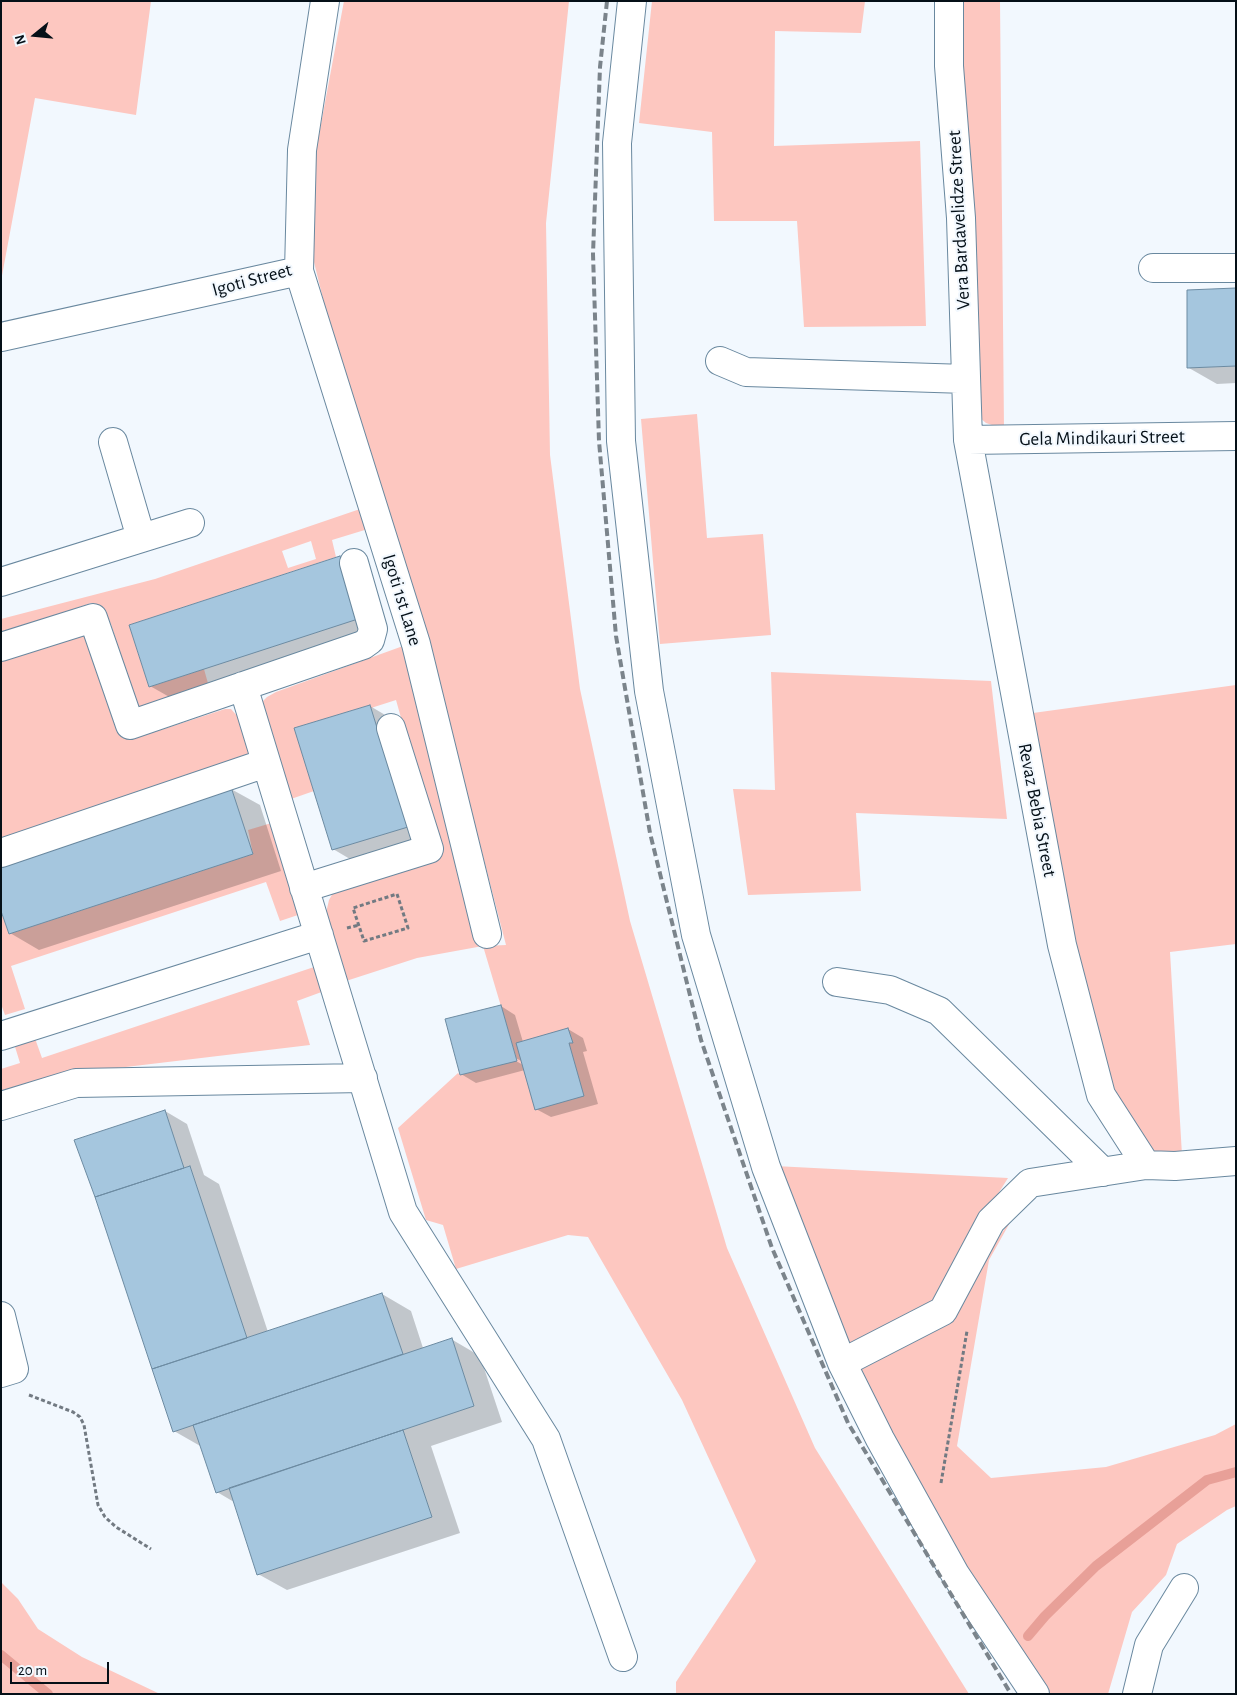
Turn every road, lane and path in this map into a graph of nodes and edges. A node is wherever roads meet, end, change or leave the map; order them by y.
1 (325, 1) edge
2 (632, 1) edge
3 (949, 1) edge
4 (1153, 268) dead end
5 (1236, 268) edge
6 (299, 271) junction
7 (1, 337) edge
8 (720, 361) dead end
9 (966, 379) junction
10 (1236, 436) edge
11 (968, 440) junction
12 (114, 442) dead end
13 (190, 523) dead end
14 (141, 538) junction
15 (354, 563) dead end
16 (1, 582) edge
17 (1, 647) edge
18 (243, 686) junction
19 (392, 728) dead end
20 (266, 763) junction
21 (1, 853) edge
22 (304, 888) junction
23 (408, 928) joint
24 (487, 934) dead end
25 (319, 935) junction
26 (838, 982) dead end
27 (1, 1036) edge
28 (362, 1078) junction
29 (1, 1106) edge
30 (1236, 1161) edge
31 (1146, 1165) junction
32 (1103, 1172) junction
33 (1, 1316) edge
34 (968, 1329) dead end
35 (842, 1363) junction
36 (8, 1371) edge
37 (941, 1484) dead end
38 (151, 1549) dead end
39 (1184, 1588) dead end
40 (622, 1656) dead end
41 (1034, 1694) edge
42 (1137, 1694) edge

1 - 6 street, Igoti Street
2 - 35 street
3 - 9 street, Vera Bardavelidze Street
4 - 5 street
6 - 7 street, Igoti Street
6 - 24 street, Igoti 1st Lane
8 - 9 street
9 - 11 street, Vera Bardavelidze Street
10 - 11 street, Gela Mindikauri Street
11 - 31 street, Revaz Bebia Street
12 - 14 street
13 - 14 street
14 - 16 street
15 - 18 street
17 - 18 street
18 - 20 street
19 - 22 street
20 - 21 street
20 - 22 street
22 - 25 street
23 - 23 path
25 - 27 street
25 - 28 street
26 - 32 street
28 - 29 street
28 - 40 street
30 - 31 street
31 - 32 street
32 - 35 street
33 - 36 street
34 - 37 path
35 - 41 street
36 - 38 path
39 - 42 street

